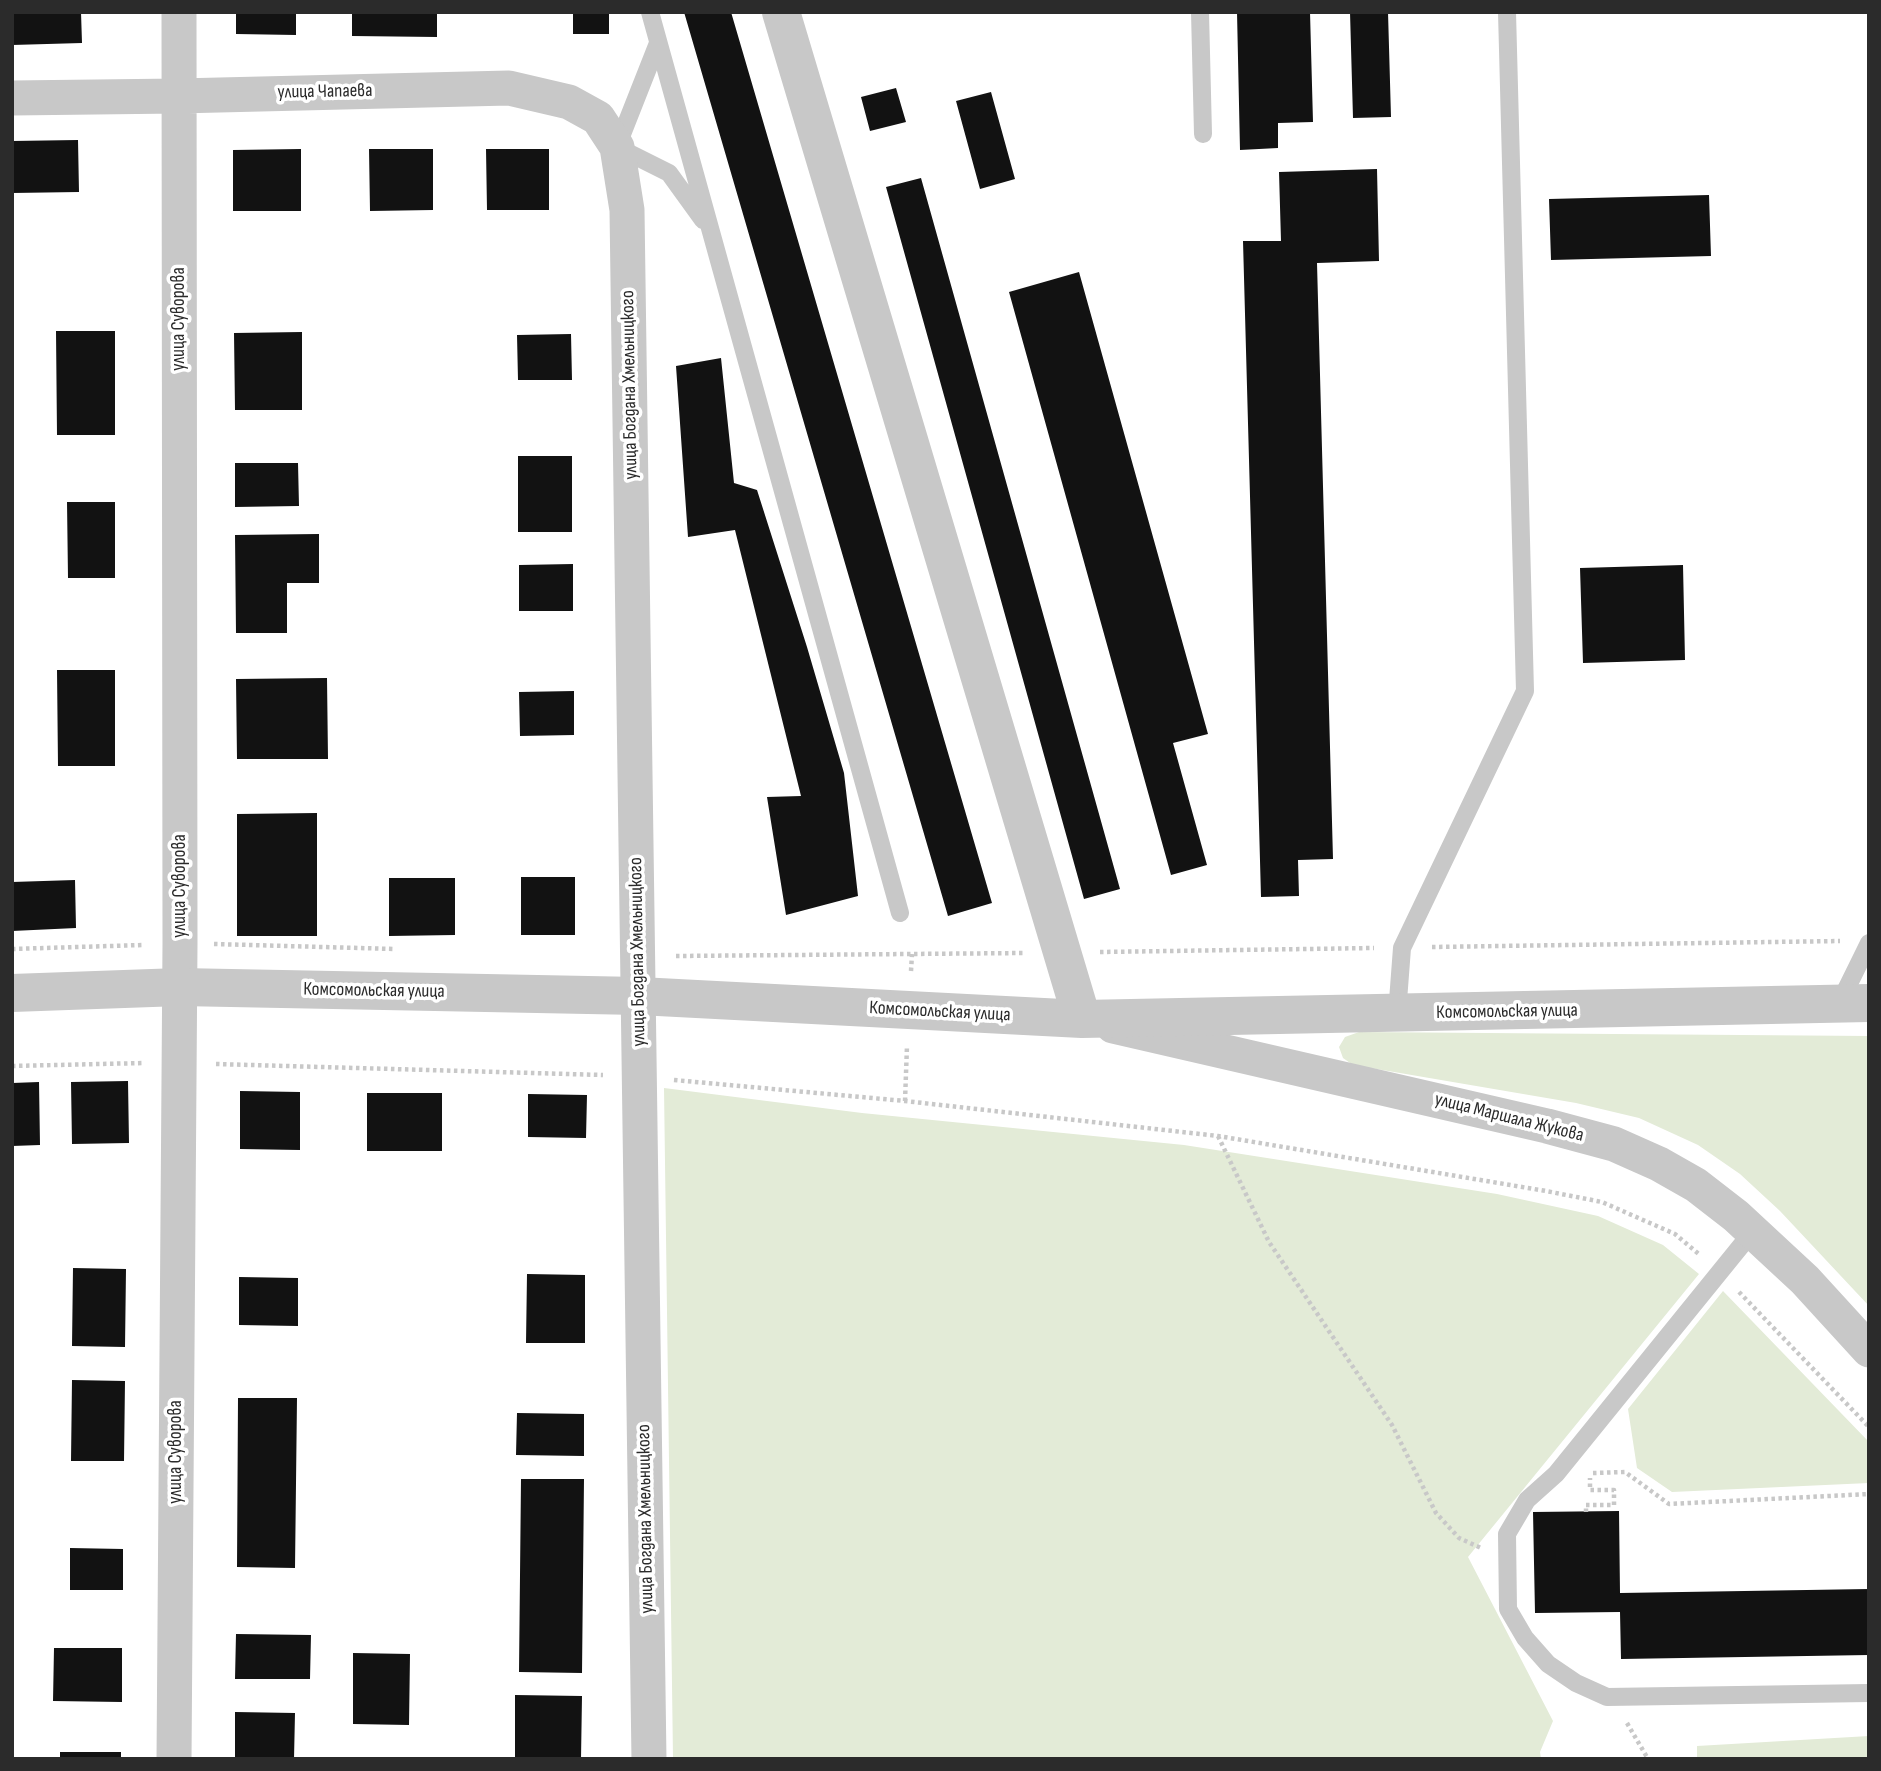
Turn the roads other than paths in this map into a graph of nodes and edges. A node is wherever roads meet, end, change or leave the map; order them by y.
1 (179, 12) edge
2 (650, 12) edge
3 (781, 12) edge
4 (1200, 12) edge
5 (1507, 12) edge
6 (658, 43) junction
7 (178, 96) junction
8 (12, 98) edge
9 (1203, 134) dead end
10 (617, 147) junction
11 (710, 232) junction
12 (900, 913) dead end
13 (1869, 943) edge
14 (180, 987) junction
15 (12, 993) edge
16 (639, 996) junction
17 (1854, 1004) edge
18 (1396, 1014) junction
19 (1082, 1019) junction
20 (1753, 1231) junction
21 (1869, 1350) edge
22 (1869, 1693) edge
23 (174, 1759) edge
24 (649, 1759) edge

1 - 7 street, улица Суворова
2 - 6 lane
3 - 19 street
4 - 9 lane
5 - 18 lane
6 - 10 lane
6 - 11 lane
7 - 8 street, улица Чапаева
7 - 10 street, улица Чапаева
7 - 14 street, улица Суворова
10 - 11 lane
10 - 16 street, улица Богдана Хмельницкого
11 - 12 lane
13 - 17 lane
14 - 15 street, Комсомольская улица
14 - 16 street, Комсомольская улица
14 - 23 street, улица Суворова
16 - 19 street, Комсомольская улица
16 - 24 street, улица Богдана Хмельницкого
17 - 18 street, Комсомольская улица
18 - 19 street, Комсомольская улица
19 - 20 street, улица Маршала Жукова
20 - 21 street, улица Маршала Жукова
20 - 22 lane

